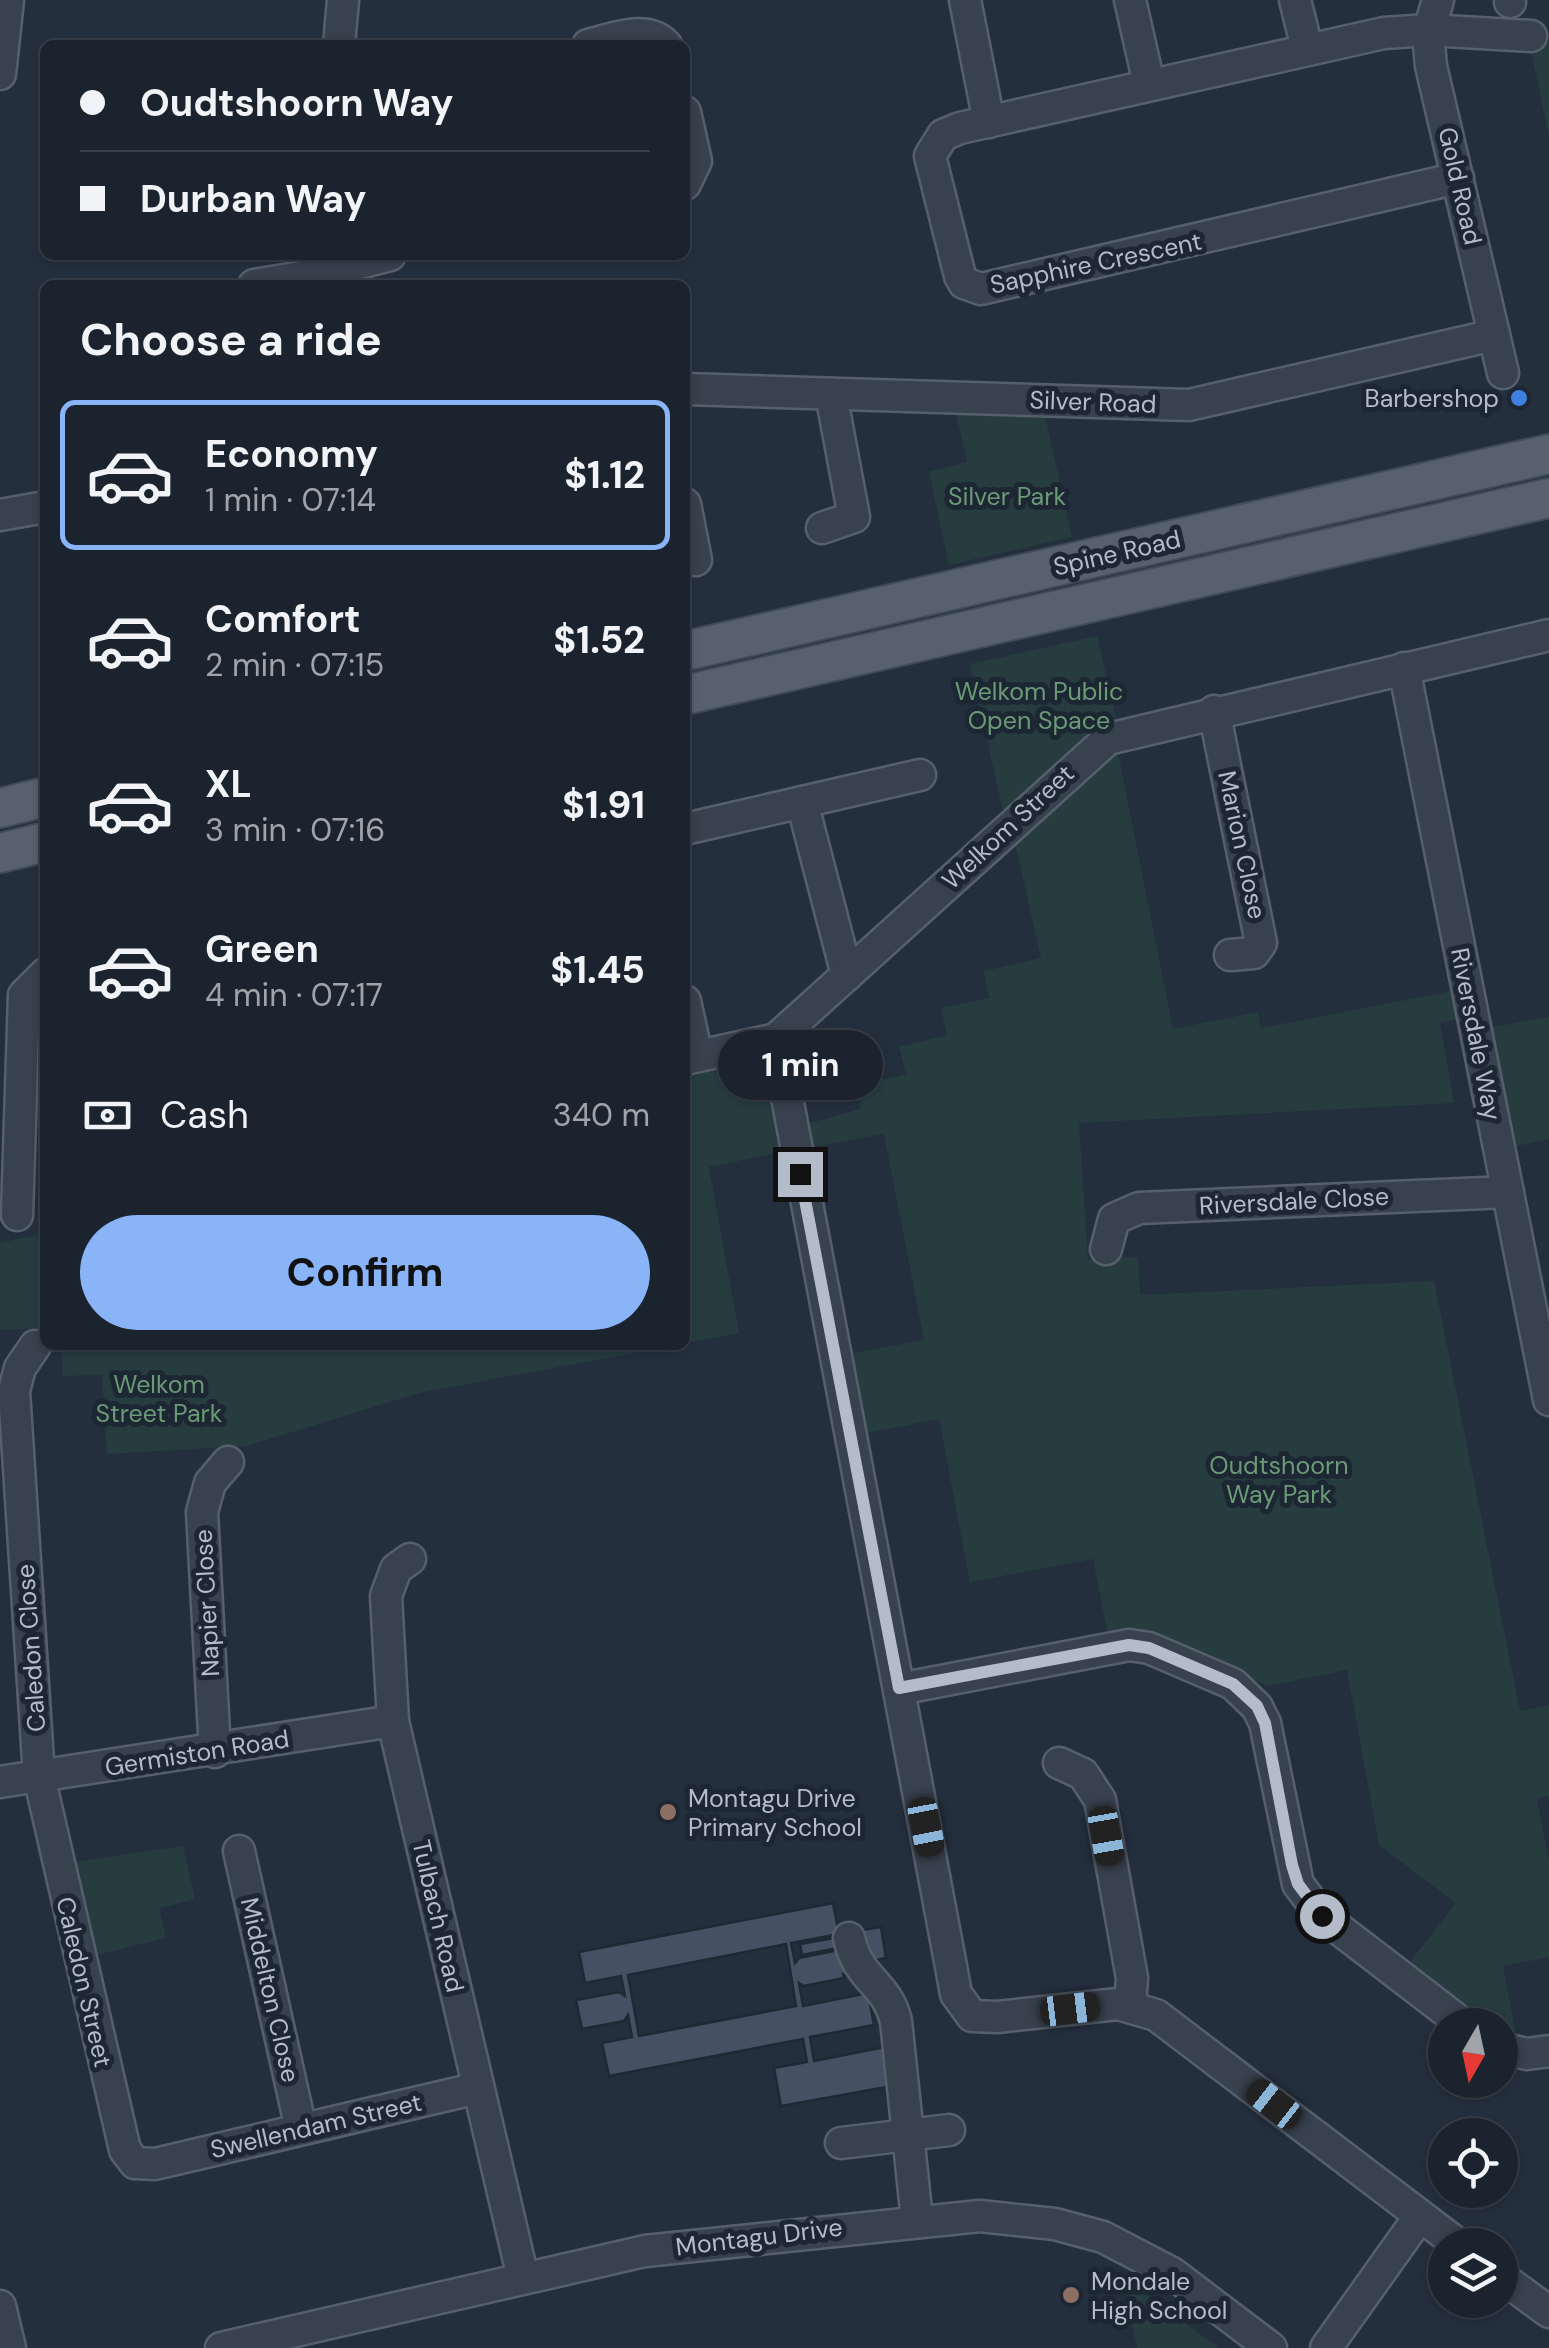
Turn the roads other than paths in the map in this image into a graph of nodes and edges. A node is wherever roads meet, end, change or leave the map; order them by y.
1 (8, 0) edge
2 (343, 0) edge
3 (965, 0) edge
4 (1130, 0) edge
5 (1296, 0) edge
6 (1438, 0) edge
7 (1430, 30) junction
8 (1530, 36) dead end
9 (339, 40) edge
10 (610, 40) edge
11 (659, 40) edge
12 (1307, 48) junction
13 (0, 74) edge
14 (1149, 84) junction
15 (989, 122) junction
16 (690, 134) edge
17 (690, 174) edge
18 (1458, 178) junction
19 (368, 260) edge
20 (315, 272) edge
21 (277, 280) edge
22 (1494, 335) junction
23 (1502, 373) dead end
24 (690, 389) edge
25 (831, 394) junction
26 (1549, 454) edge
27 (1549, 498) edge
28 (40, 507) edge
29 (0, 515) edge
30 (822, 528) dead end
31 (690, 529) edge
32 (696, 560) dead end
33 (1549, 635) edge
34 (690, 651) edge
35 (1404, 668) junction
36 (690, 694) edge
37 (1214, 711) junction
38 (920, 775) dead end
39 (40, 799) edge
40 (802, 802) junction
41 (0, 808) edge
42 (690, 827) edge
43 (40, 843) edge
44 (0, 852) edge
45 (1230, 955) dead end
46 (847, 975) junction
47 (40, 979) edge
48 (776, 1039) junction
49 (691, 1058) edge
50 (1508, 1192) junction
51 (21, 1214) edge
52 (1106, 1250) dead end
53 (35, 1346) dead end
54 (1549, 1400) edge
55 (228, 1462) dead end
56 (410, 1559) dead end
57 (899, 1688) junction
58 (393, 1721) junction
59 (215, 1752) junction
60 (1058, 1763) dead end
61 (39, 1776) junction
62 (0, 1782) edge
63 (239, 1851) dead end
64 (849, 1938) dead end
65 (1130, 2006) junction
66 (1442, 2008) edge
67 (1549, 2051) edge
68 (1518, 2052) edge
69 (478, 2088) junction
70 (301, 2129) junction
71 (949, 2130) dead end
72 (908, 2134) junction
73 (841, 2142) dead end
74 (155, 2164) joint
75 (1420, 2216) junction
76 (918, 2220) junction
77 (1436, 2228) edge
78 (522, 2278) junction
79 (1518, 2289) edge
80 (0, 2306) edge
81 (1549, 2312) edge
82 (10, 2348) edge
83 (221, 2348) edge
84 (1271, 2348) edge
85 (1326, 2348) edge

1 - 13 street
2 - 9 street
3 - 15 street
4 - 14 street
5 - 12 street
6 - 7 street, Gold Road
7 - 8 street, Sapphire Crescent
7 - 12 street, Sapphire Crescent
7 - 18 street, Gold Road
10 - 11 street
12 - 14 street, Sapphire Crescent
14 - 15 street, Sapphire Crescent
15 - 18 street, Sapphire Crescent
16 - 17 street
18 - 22 street, Gold Road
19 - 20 street
20 - 21 street
22 - 23 street, Gold Road
22 - 25 street, Silver Road
24 - 25 street, Silver Road
25 - 30 street
26 - 34 main road, Spine Road
27 - 36 main road, Spine Road
28 - 29 street
31 - 32 street
33 - 35 street, Welkom Street
35 - 37 street, Welkom Street
35 - 50 street, Riversdale Way
37 - 45 street, Marion Close
37 - 46 street, Welkom Street
38 - 40 street
39 - 41 main road
40 - 42 street
40 - 46 street
43 - 44 main road
46 - 48 street, Welkom Street
47 - 51 street
48 - 49 street, Welkom Street
48 - 57 street
50 - 52 street, Riversdale Close
50 - 54 street, Riversdale Way
53 - 61 street, Caledon Close
55 - 59 street, Napier Close
56 - 58 street, Tulbach Road
57 - 65 street
57 - 66 street
58 - 59 street, Germiston Road
58 - 69 street, Tulbach Road
59 - 61 street, Germiston Road
60 - 65 street
61 - 62 street, Germiston Road
61 - 74 street, Caledon Street
63 - 70 street, Middelton Close
64 - 72 street
65 - 75 street
67 - 68 street
69 - 70 street, Swellendam Street
69 - 78 street, Tulbach Road
70 - 74 street, Swellendam Street
71 - 72 street
72 - 73 street
72 - 76 street
75 - 77 street
75 - 85 street
76 - 78 street, Montagu Drive
76 - 84 street, Montagu Drive
78 - 83 street, Montagu Drive
79 - 81 street
80 - 82 street

